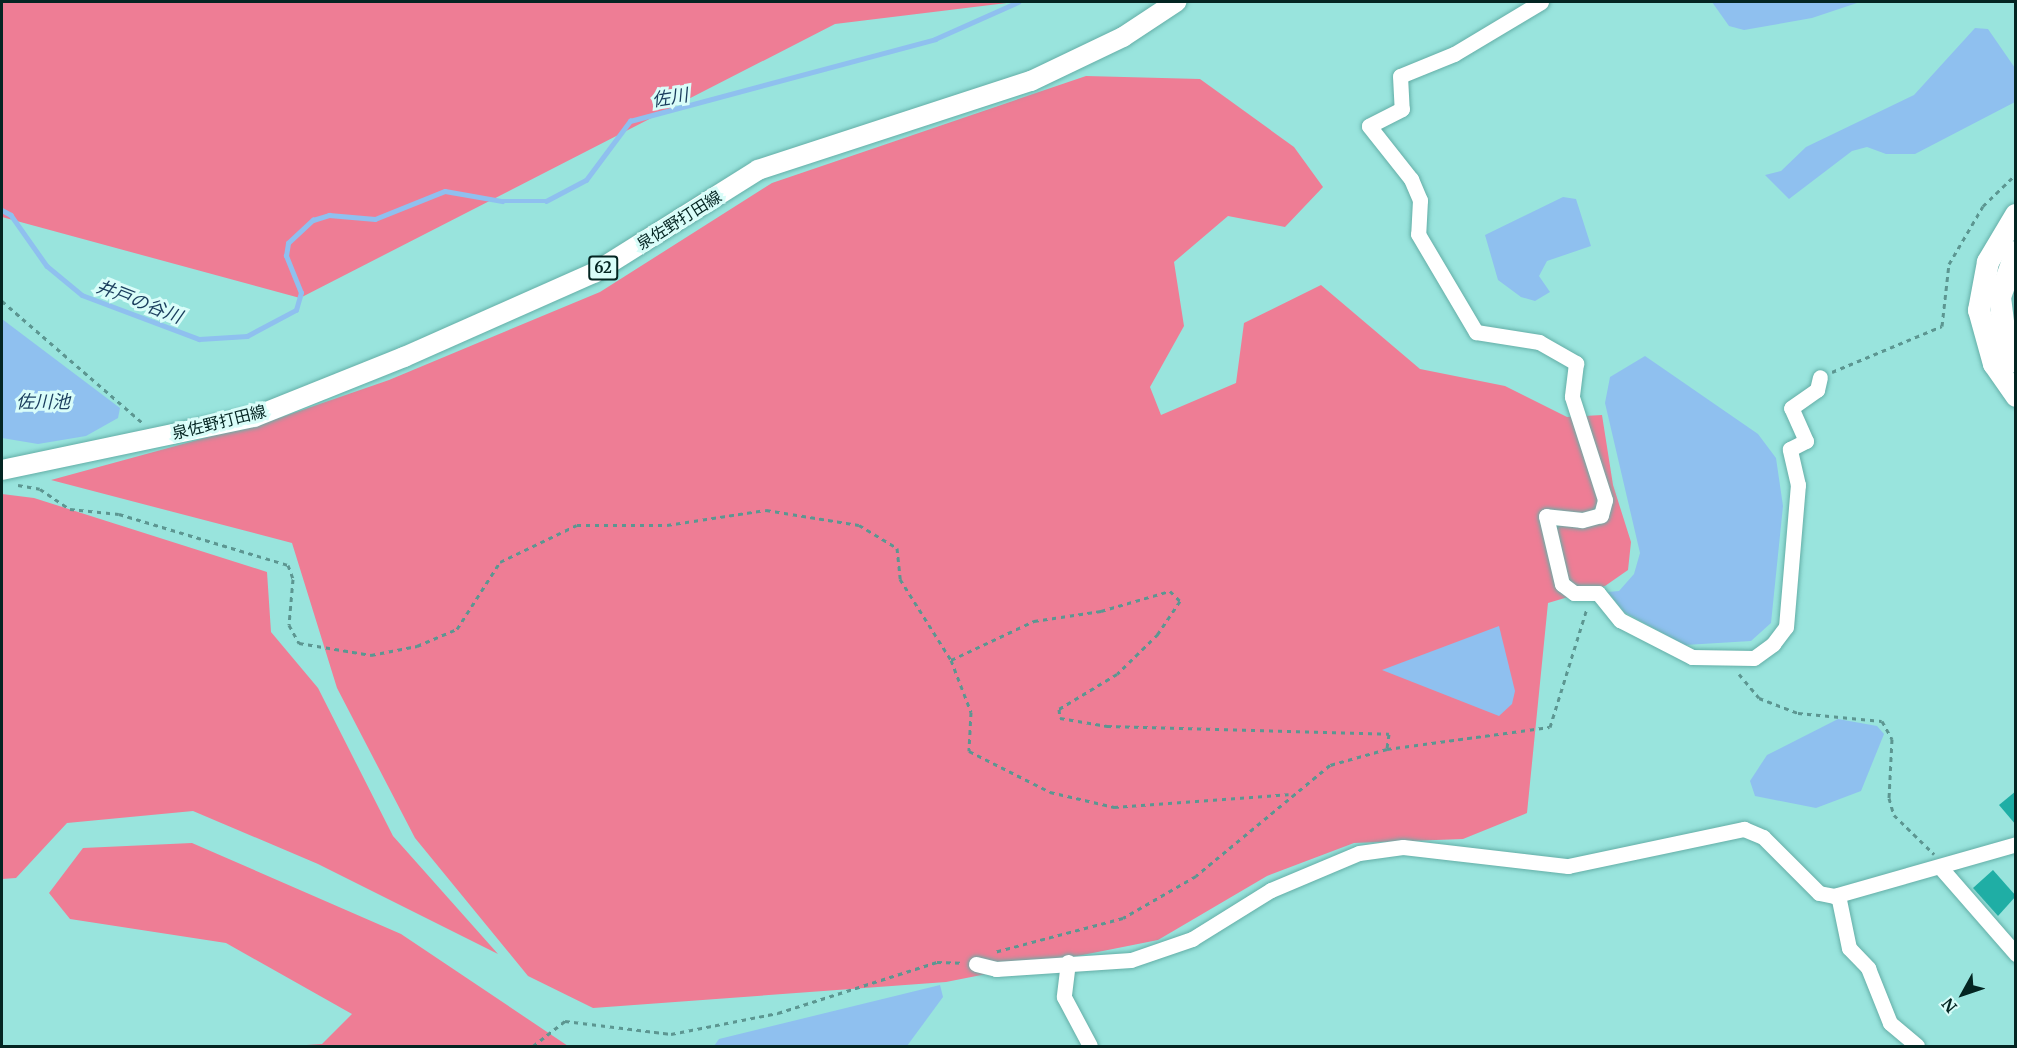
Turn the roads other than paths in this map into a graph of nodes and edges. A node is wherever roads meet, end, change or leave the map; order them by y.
1 (1176, 2) edge
2 (1541, 2) edge
3 (2016, 215) edge
4 (2016, 252) edge
5 (2016, 362) edge
6 (1820, 377) road end
7 (2016, 396) edge
8 (3, 476) edge
9 (2016, 844) edge
10 (1940, 867) junction
11 (1838, 895) junction
12 (2016, 954) edge
13 (1068, 962) junction
14 (976, 964) road end
15 (1090, 1047) edge
16 (1917, 1047) edge

1 - 8 main road, 泉佐野打田線 / 62
2 - 6 street
3 - 7 highway
4 - 5 highway
9 - 10 street
10 - 11 street
10 - 12 street
11 - 13 street
11 - 16 street
13 - 14 street
13 - 15 street

